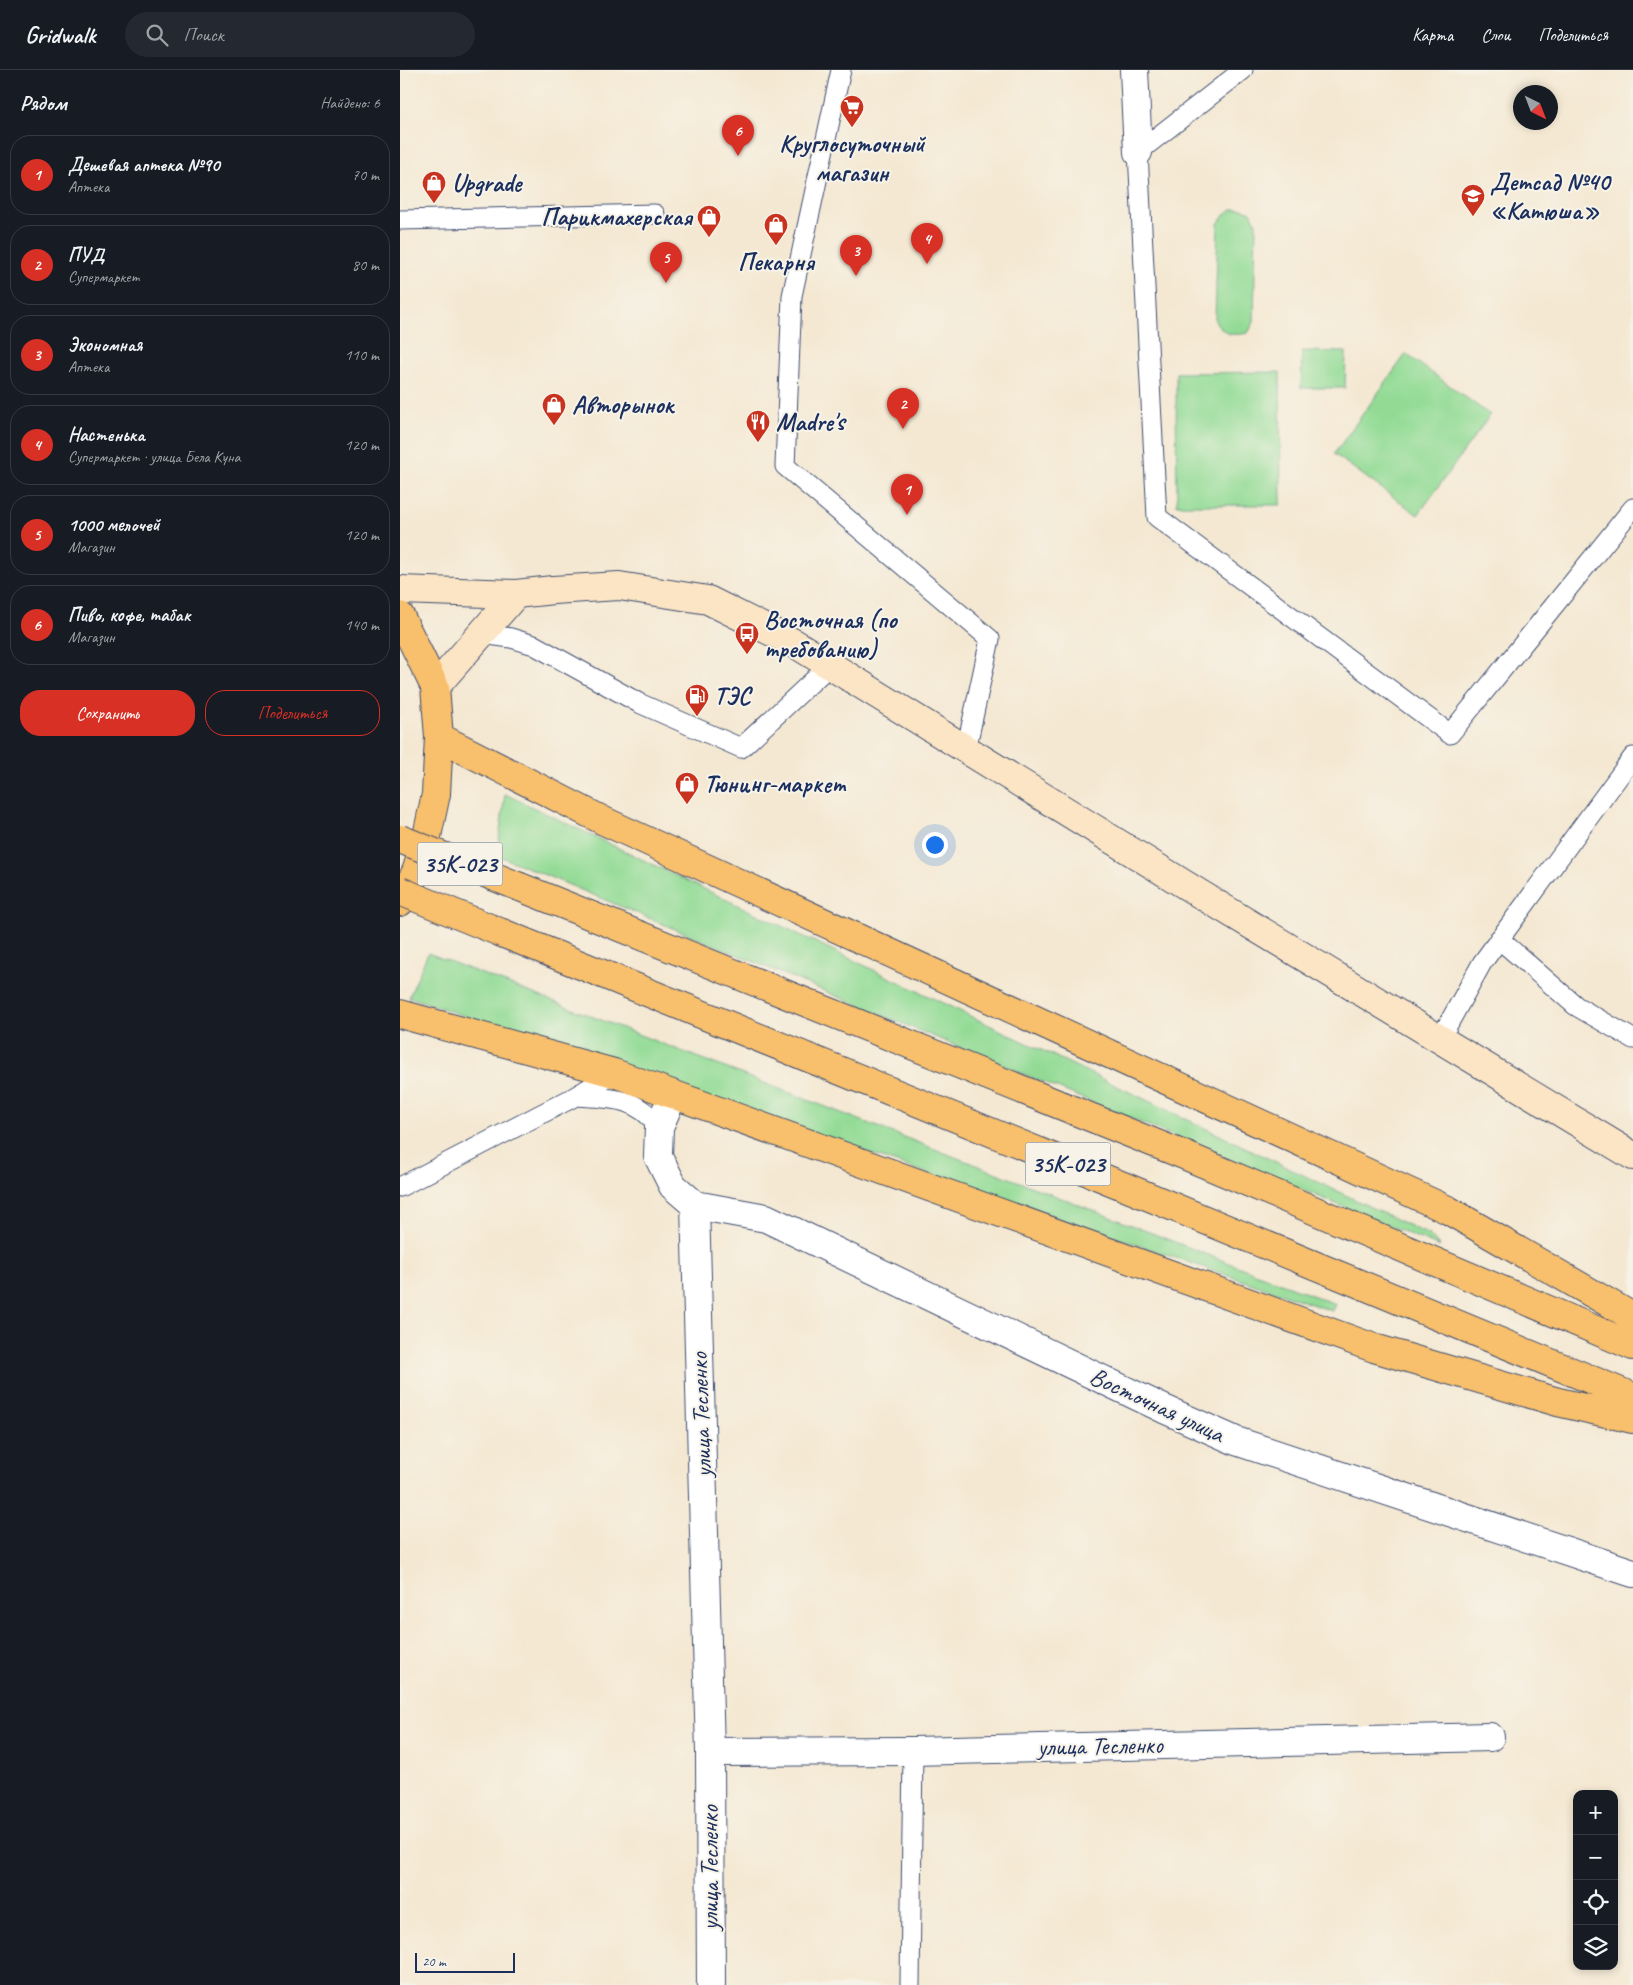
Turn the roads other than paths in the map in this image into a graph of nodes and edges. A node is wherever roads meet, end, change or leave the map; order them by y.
1 (840, 70) edge
2 (1134, 70) edge
3 (1243, 70) edge
4 (1138, 152) junction
5 (654, 214) dead end
6 (400, 220) edge
7 (1633, 508) edge
8 (400, 590) edge
9 (516, 594) junction
10 (400, 616) edge
11 (482, 634) junction
12 (830, 665) junction
13 (435, 687) junction
14 (439, 738) junction
15 (966, 750) junction
16 (1633, 757) edge
17 (400, 839) edge
18 (400, 891) edge
19 (400, 902) edge
20 (1499, 939) junction
21 (400, 1014) edge
22 (1440, 1039) junction
23 (1633, 1039) edge
24 (614, 1073) junction
25 (673, 1095) junction
26 (576, 1096) junction
27 (659, 1127) junction
28 (1633, 1156) edge
29 (400, 1187) edge
30 (695, 1206) junction
31 (1633, 1317) edge
32 (1633, 1346) edge
33 (1633, 1397) edge
34 (1633, 1419) edge
35 (1633, 1573) edge
36 (1490, 1737) dead end
37 (912, 1751) junction
38 (710, 1752) junction
39 (711, 1985) edge
40 (910, 1985) edge

1 - 15 lane
2 - 4 street
3 - 4 lane
4 - 7 lane
5 - 6 lane
8 - 9 street
9 - 11 street
9 - 12 street
10 - 13 main road
11 - 12 lane
11 - 13 street
12 - 15 street
13 - 14 main road
14 - 19 main road
14 - 31 main road
15 - 22 street
16 - 20 lane
17 - 32 main road, 35К-023, bridge
18 - 33 main road, 35К-023, bridge
20 - 22 lane
20 - 23 lane
21 - 24 main road
22 - 28 street
24 - 25 main road
24 - 26 lane
25 - 27 street
25 - 34 main road
26 - 27 lane
26 - 29 lane
27 - 30 street
30 - 35 street, Восточная улица
30 - 38 street, улица Тесленко
36 - 37 street, улица Тесленко
37 - 38 street, улица Тесленко
37 - 40 lane
38 - 39 street, улица Тесленко

